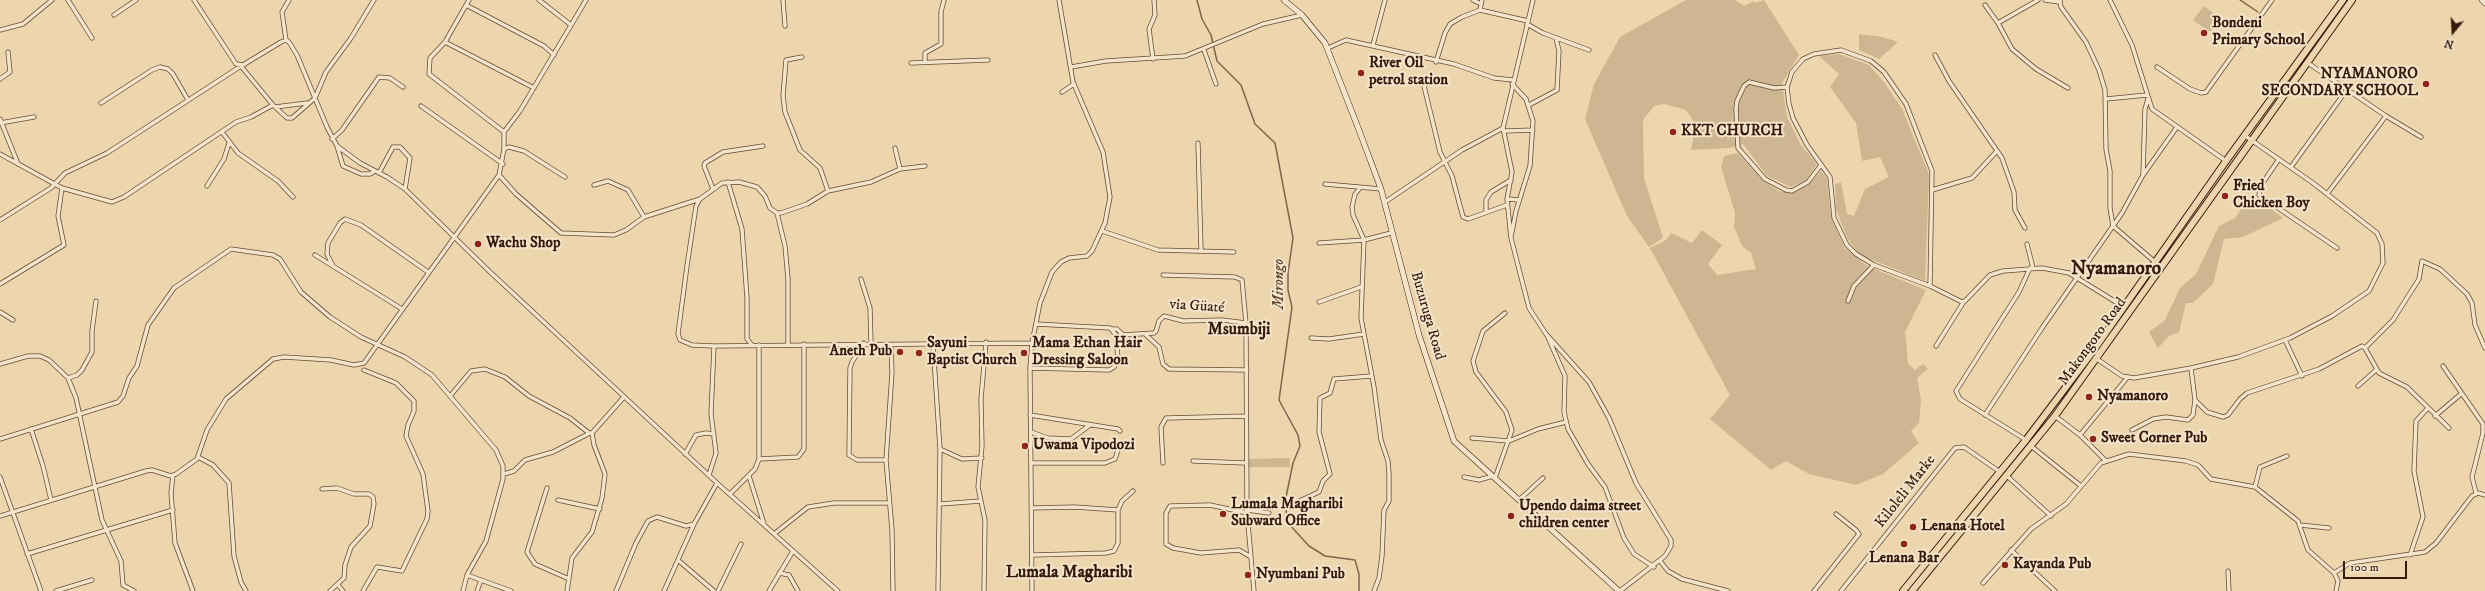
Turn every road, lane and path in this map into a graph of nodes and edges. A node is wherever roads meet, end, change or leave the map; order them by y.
1 (52, 0) edge
2 (68, 0) edge
3 (136, 0) edge
4 (194, 0) edge
5 (289, 0) edge
6 (374, 0) edge
7 (469, 0) edge
8 (539, 0) edge
9 (586, 0) edge
10 (783, 0) edge
11 (944, 0) edge
12 (1059, 0) edge
13 (1154, 0) edge
14 (1284, 0) edge
15 (1385, 0) edge
16 (1473, 0) edge
17 (1533, 0) edge
18 (2038, 0) edge
19 (2045, 0) edge
20 (2110, 0) edge
21 (2272, 0) edge
22 (2343, 0) edge
23 (2352, 0) edge
24 (2482, 0) edge
25 (2059, 1) edge
26 (1291, 2) edge
27 (1482, 2) edge
28 (2485, 2) edge
29 (466, 5) junction
30 (1985, 5) dead end
31 (1480, 10) junction
32 (1302, 15) junction
33 (114, 16) dead end
34 (1527, 22) junction
35 (1998, 23) junction
36 (571, 25) junction
37 (786, 26) dead end
38 (0, 29) edge
39 (92, 38) dead end
40 (1556, 38) junction
41 (286, 40) junction
42 (444, 42) junction
43 (1373, 45) junction
44 (1328, 48) junction
45 (1204, 50) junction
46 (1589, 50) dead end
47 (8, 52) dead end
48 (554, 55) junction
49 (1935, 55) dead end
50 (802, 57) dead end
51 (1153, 59) junction
52 (988, 60) dead end
53 (925, 61) junction
54 (1436, 62) junction
55 (911, 63) dead end
56 (2308, 63) junction
57 (241, 65) junction
58 (1071, 67) junction
59 (2157, 67) dead end
60 (0, 79) edge
61 (1422, 82) dead end
62 (1513, 82) junction
63 (1074, 84) junction
64 (1216, 84) dead end
65 (403, 87) dead end
66 (1787, 87) junction
67 (534, 88) junction
68 (2068, 88) dead end
69 (2348, 88) junction
70 (1062, 92) dead end
71 (2147, 97) junction
72 (315, 98) junction
73 (2106, 99) junction
74 (188, 100) junction
75 (101, 103) dead end
76 (308, 103) junction
77 (1529, 105) junction
78 (274, 106) junction
79 (421, 106) dead end
80 (2386, 116) junction
81 (34, 117) dead end
82 (0, 122) edge
83 (2177, 127) junction
84 (1504, 130) junction
85 (1533, 130) junction
86 (222, 132) junction
87 (504, 132) junction
88 (2244, 135) junction
89 (2422, 137) dead end
90 (332, 139) junction
91 (2251, 140) junction
92 (229, 143) junction
93 (1198, 143) dead end
94 (337, 146) junction
95 (763, 146) dead end
96 (896, 148) dead end
97 (504, 149) junction
98 (1997, 151) junction
99 (0, 154) edge
100 (2279, 159) junction
101 (2226, 161) junction
102 (1445, 162) junction
103 (18, 164) junction
104 (502, 164) junction
105 (1821, 165) junction
106 (925, 166) dead end
107 (2291, 167) junction
108 (900, 169) junction
109 (377, 172) junction
110 (499, 175) junction
111 (2143, 175) junction
112 (565, 177) dead end
113 (1511, 180) junction
114 (728, 182) junction
115 (55, 184) junction
116 (1325, 184) dead end
117 (594, 185) dead end
118 (207, 186) dead end
119 (62, 188) junction
120 (1360, 188) junction
121 (1381, 188) junction
122 (405, 189) junction
123 (713, 189) junction
124 (1932, 190) junction
125 (828, 192) junction
126 (2327, 194) junction
127 (293, 197) dead end
128 (700, 199) junction
129 (1507, 199) junction
130 (1519, 200) junction
131 (1385, 202) junction
132 (1507, 205) junction
133 (1486, 212) junction
134 (776, 213) junction
135 (644, 217) junction
136 (0, 220) edge
137 (2113, 226) junction
138 (2025, 228) dead end
139 (1102, 231) junction
140 (1391, 233) junction
141 (454, 238) junction
142 (1511, 238) junction
143 (1364, 240) junction
144 (1319, 243) dead end
145 (2027, 244) dead end
146 (2337, 248) dead end
147 (1201, 250) junction
148 (1234, 252) dead end
149 (315, 255) dead end
150 (2155, 262) junction
151 (1874, 265) junction
152 (333, 266) junction
153 (2032, 268) junction
154 (428, 272) junction
155 (1163, 275) dead end
156 (2078, 277) junction
157 (861, 279) dead end
158 (0, 284) edge
159 (1930, 286) junction
160 (1361, 287) junction
161 (96, 301) dead end
162 (1848, 301) dead end
163 (1319, 302) dead end
164 (1963, 302) junction
165 (2124, 307) junction
166 (402, 309) junction
167 (0, 312) edge
168 (1505, 313) dead end
169 (13, 320) dead end
170 (1036, 324) junction
171 (1246, 324) junction
172 (1112, 329) junction
173 (1143, 333) junction
174 (1364, 334) junction
175 (1546, 334) junction
176 (1311, 338) dead end
177 (2285, 340) junction
178 (986, 342) junction
179 (864, 343) junction
180 (871, 343) junction
181 (1032, 343) junction
182 (804, 344) junction
183 (934, 344) junction
184 (377, 345) junction
185 (752, 345) junction
186 (759, 345) junction
187 (788, 345) junction
188 (891, 345) junction
189 (714, 346) junction
190 (1936, 346) dead end
191 (2365, 348) junction
192 (2485, 348) edge
193 (2097, 359) junction
194 (0, 364) edge
195 (2443, 366) dead end
196 (1030, 368) junction
197 (2191, 368) junction
198 (364, 370) dead end
199 (1247, 370) junction
200 (2376, 370) junction
201 (1371, 376) junction
202 (2302, 376) junction
203 (68, 378) junction
204 (2127, 378) junction
205 (2358, 386) dead end
206 (2461, 394) junction
207 (451, 395) junction
208 (624, 396) junction
209 (2195, 400) junction
210 (2428, 408) junction
211 (78, 414) junction
212 (1030, 415) junction
213 (1985, 415) junction
214 (1246, 416) junction
215 (2055, 416) junction
216 (2435, 416) junction
217 (1566, 422) junction
218 (2484, 423) edge
219 (1090, 425) junction
220 (2449, 428) dead end
221 (30, 429) junction
222 (2132, 430) dead end
223 (1031, 432) junction
224 (1120, 432) dead end
225 (590, 433) junction
226 (714, 434) junction
227 (2080, 435) junction
228 (1472, 438) dead end
229 (0, 439) edge
230 (2026, 440) junction
231 (1509, 441) junction
232 (2031, 446) junction
233 (940, 450) junction
234 (1118, 450) dead end
235 (685, 454) junction
236 (2286, 456) dead end
237 (198, 457) junction
238 (982, 458) junction
239 (760, 459) junction
240 (886, 460) junction
241 (2105, 460) junction
242 (1194, 461) dead end
243 (1031, 463) junction
244 (1163, 463) dead end
245 (1246, 463) junction
246 (2000, 472) junction
247 (504, 474) junction
248 (173, 475) junction
249 (709, 475) junction
250 (749, 476) junction
251 (2007, 476) junction
252 (0, 477) edge
253 (1494, 477) junction
254 (1464, 478) dead end
255 (1543, 478) dead end
256 (717, 483) junction
257 (2081, 486) junction
258 (95, 487) junction
259 (2255, 487) junction
260 (547, 488) dead end
261 (322, 489) dead end
262 (1133, 491) dead end
263 (2476, 493) junction
264 (730, 494) junction
265 (2485, 496) edge
266 (51, 500) junction
267 (558, 500) dead end
268 (1519, 500) junction
269 (981, 501) junction
270 (1297, 502) dead end
271 (888, 503) junction
272 (940, 504) junction
273 (1032, 508) junction
274 (600, 509) junction
275 (173, 510) junction
276 (1118, 510) junction
277 (1247, 511) junction
278 (12, 512) junction
279 (1269, 513) dead end
280 (1836, 514) dead end
281 (0, 516) edge
282 (2051, 516) junction
283 (694, 524) junction
284 (764, 524) junction
285 (2300, 525) junction
286 (2329, 528) dead end
287 (106, 530) junction
288 (774, 534) junction
289 (741, 544) dead end
290 (2011, 550) junction
291 (793, 551) junction
292 (27, 554) junction
293 (1032, 555) junction
294 (2410, 555) junction
295 (1251, 557) junction
296 (679, 561) junction
297 (1660, 561) junction
298 (1654, 567) junction
299 (2228, 571) dead end
300 (779, 573) junction
301 (2334, 573) junction
302 (467, 575) junction
303 (569, 579) junction
304 (92, 580) dead end
305 (481, 580) junction
306 (1983, 583) dead end
307 (338, 585) junction
308 (1913, 587) edge
309 (41, 591) edge
310 (56, 591) edge
311 (134, 591) edge
312 (193, 591) edge
313 (246, 591) edge
314 (330, 591) edge
315 (343, 591) edge
316 (363, 591) edge
317 (463, 591) edge
318 (477, 591) edge
319 (511, 591) edge
320 (567, 591) edge
321 (616, 591) edge
322 (664, 591) edge
323 (714, 591) edge
324 (718, 591) edge
325 (769, 591) edge
326 (798, 591) edge
327 (838, 591) edge
328 (893, 591) edge
329 (938, 591) edge
330 (984, 591) edge
331 (1032, 591) edge
332 (1254, 591) edge
333 (1374, 591) edge
334 (1619, 591) edge
335 (1728, 591) edge
336 (1814, 591) edge
337 (1841, 591) edge
338 (1903, 591) edge
339 (2055, 591) edge
340 (2229, 591) edge
341 (2336, 591) edge

1 - 38 street
2 - 39 street
3 - 33 street
4 - 57 street
5 - 41 street
6 - 72 street
7 - 29 street
8 - 36 street
9 - 36 street
10 - 37 street
11 - 53 street
12 - 58 street
13 - 51 street
14 - 26 main road, Buzuruga Road
15 - 43 street
16 - 27 street
17 - 34 street
18 - 35 street
19 - 25 street
20 - 71 street
21 - 59 street
22 - 88 main road, Makongoro Road
23 - 56 main road, Makongoro Road
24 - 28 main road
25 - 73 street
26 - 32 main road, Buzuruga Road
27 - 31 street
29 - 42 street
29 - 48 street
30 - 35 street
31 - 34 street
31 - 54 street
32 - 44 main road, Buzuruga Road
32 - 45 street
34 - 40 street
34 - 62 street
35 - 68 street
36 - 48 street
40 - 46 street
40 - 77 street
41 - 57 street
41 - 72 street
42 - 67 street
42 - 87 street
43 - 44 street
43 - 54 street
44 - 121 main road, Buzuruga Road
45 - 51 street
45 - 64 street
47 - 60 street
48 - 67 street
49 - 98 street
50 - 125 street
51 - 58 street
52 - 53 street
53 - 55 street
54 - 62 street
56 - 69 street
56 - 91 main road, Makongoro Road
57 - 74 street
57 - 78 street
58 - 63 street
61 - 102 street
62 - 77 street
62 - 84 street
63 - 70 street
63 - 139 street
65 - 90 street
66 - 105 street
66 - 105 street
66 - 124 street
67 - 87 street
69 - 80 street
69 - 107 street
71 - 73 street
71 - 83 street
71 - 111 street
72 - 76 street
72 - 90 street
73 - 137 street
74 - 75 street
74 - 115 street
76 - 78 street
76 - 78 street
77 - 85 street
78 - 86 street
79 - 104 street
80 - 89 street
80 - 126 street
81 - 82 street
82 - 103 street
83 - 101 street
83 - 111 street
84 - 85 street
84 - 102 street
84 - 113 street
85 - 130 street
86 - 92 street
86 - 119 street
87 - 97 street
88 - 91 street
88 - 101 main road, Makongoro Road
90 - 94 street
91 - 100 street
91 - 193 main road, Makongoro Road
92 - 118 street
92 - 127 street
93 - 147 street
94 - 109 street
94 - 109 street
95 - 123 street
96 - 108 street
97 - 104 street
97 - 112 street
98 - 124 street
98 - 138 street
99 - 103 street
100 - 107 street
100 - 146 street
101 - 150 main road, Makongoro Road
102 - 131 street
102 - 133 street
103 - 115 street
104 - 110 street
105 - 151 street
106 - 108 street
107 - 126 street
108 - 125 street
109 - 122 street
109 - 122 street
110 - 135 street
110 - 141 street
111 - 137 street
113 - 129 street
113 - 133 street
114 - 123 street
114 - 134 street
114 - 185 street
115 - 119 street
115 - 136 street
116 - 120 street
117 - 135 street
119 - 158 street
120 - 121 street
120 - 143 street
121 - 131 main road, Buzuruga Road
122 - 141 street
123 - 128 street
124 - 159 street
125 - 134 street
126 - 177 street
128 - 135 street
128 - 189 street
129 - 130 street
129 - 132 street
130 - 142 street
131 - 140 main road, Buzuruga Road
132 - 133 street
132 - 142 street
134 - 187 street
137 - 150 street
137 - 156 street
139 - 147 street
139 - 170 street
140 - 143 street
140 - 253 main road, Buzuruga Road
141 - 154 street
141 - 208 street
142 - 175 street
143 - 144 street
143 - 160 street
145 - 153 street
147 - 148 street
149 - 152 street
150 - 165 main road, Makongoro Road
151 - 159 street
151 - 162 street
152 - 154 street
152 - 166 street
153 - 156 street
153 - 164 street
153 - 213 street
154 - 166 street
155 - 171 street
156 - 165 street
156 - 213 street
157 - 180 street
159 - 164 street
160 - 163 street
160 - 174 street
161 - 203 street
164 - 190 street
165 - 230 main road, Makongoro Road
166 - 184 street
167 - 169 street
168 - 231 street
170 - 172 street, via Güaté
170 - 181 street
171 - 173 street, via Güaté
171 - 199 street
172 - 173 street, via Güaté
172 - 196 street
173 - 199 street
174 - 176 street
174 - 201 street
175 - 217 street
175 - 297 street
177 - 197 street
177 - 202 street
178 - 181 street
178 - 183 street
178 - 238 street
179 - 180 street
179 - 182 street
179 - 240 street
180 - 188 street
181 - 196 street
182 - 187 street
182 - 239 street
183 - 188 street
183 - 233 street
184 - 207 street
184 - 211 street
184 - 237 street
185 - 186 street
185 - 189 street
186 - 187 street
186 - 239 street
188 - 240 street
189 - 226 street
191 - 192 street
191 - 200 street
191 - 202 street
193 - 204 street
193 - 215 main road, Makongoro Road
194 - 203 street
195 - 206 street
196 - 212 street
197 - 204 street
197 - 209 street
198 - 316 street
199 - 214 street
200 - 205 street
200 - 210 street
201 - 270 street
201 - 333 street
202 - 209 street
203 - 211 street
204 - 227 street
206 - 216 street
206 - 218 street
207 - 225 street
207 - 247 street
208 - 225 street
208 - 235 street
209 - 222 street
210 - 216 street
210 - 294 street
211 - 221 street
211 - 258 street
212 - 219 street
212 - 223 street
213 - 230 street
214 - 244 street
214 - 245 street
215 - 227 street
215 - 232 main road, Makongoro Road
216 - 220 street
217 - 231 street
217 - 298 street
218 - 263 street
219 - 223 street
219 - 224 street
221 - 229 street
221 - 266 street
223 - 243 street
225 - 247 street
225 - 274 street
226 - 235 street
226 - 249 street
227 - 241 street
228 - 231 street
230 - 246 main road, Makongoro Road
231 - 253 street
232 - 251 main road, Makongoro Road
232 - 257 street
233 - 238 street
233 - 272 street
234 - 243 street
235 - 249 street
236 - 259 street
237 - 248 street
237 - 313 street
238 - 269 street
239 - 250 street
240 - 271 street
241 - 257 street
241 - 259 street
242 - 245 street
243 - 273 street
245 - 277 street
246 - 308 main road, Makongoro Road
246 - 337 street, Kiloleli Marke
247 - 302 street
248 - 258 street
248 - 275 street
249 - 256 street
250 - 264 street
250 - 284 street
251 - 282 street
251 - 308 main road, Makongoro Road
252 - 278 street
253 - 254 street
253 - 268 main road, Buzuruga Road
255 - 268 street
256 - 264 street
256 - 283 street
257 - 282 street
258 - 266 street
258 - 287 street
259 - 285 street
260 - 303 street
261 - 307 street
262 - 276 street
263 - 265 street
263 - 294 street
264 - 284 street
266 - 278 street
267 - 274 street
268 - 334 main road, Buzuruga Road
269 - 272 street
269 - 330 street
271 - 288 street
271 - 328 street
272 - 329 street
273 - 276 street
273 - 293 street
274 - 303 street
275 - 287 street
275 - 312 street
276 - 293 street
277 - 279 street
277 - 295 street
277 - 295 street
278 - 281 street
278 - 292 street
280 - 336 street
282 - 290 street
283 - 296 street
283 - 321 street
284 - 288 street
285 - 286 street
285 - 301 street
287 - 292 street
287 - 311 street
288 - 291 street
289 - 324 street
290 - 306 street
290 - 339 street
291 - 300 street
291 - 327 street
292 - 309 street
293 - 331 street
294 - 301 street
295 - 332 street
296 - 322 street
296 - 323 street
297 - 298 street
297 - 335 street
298 - 334 street
299 - 340 street
300 - 325 street
300 - 326 street
301 - 341 street
302 - 305 street
302 - 317 street
303 - 320 street
304 - 310 street
305 - 318 street
305 - 319 street
307 - 314 street
307 - 315 street
308 - 338 main road, Makongoro Road

